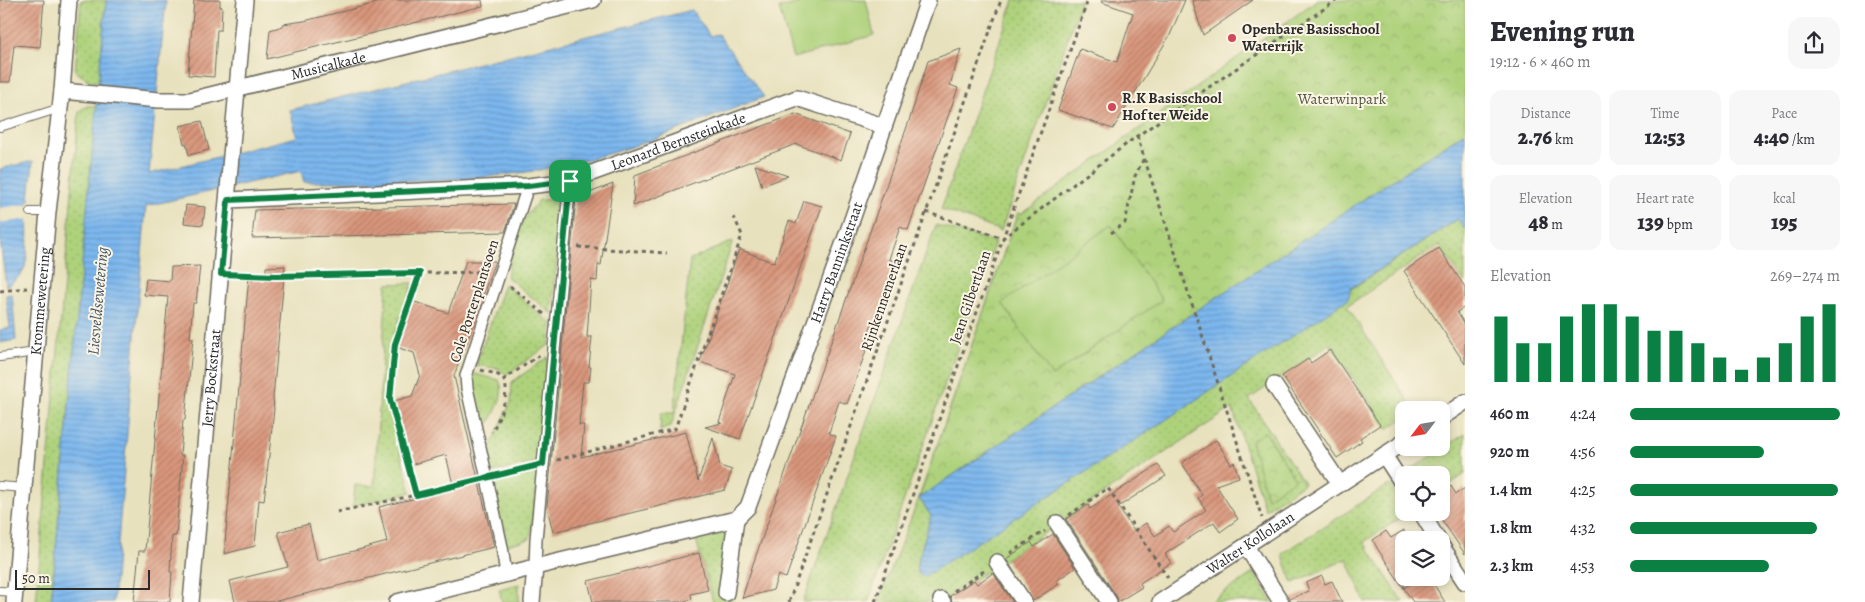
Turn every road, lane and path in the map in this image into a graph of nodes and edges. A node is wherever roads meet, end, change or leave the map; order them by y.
1 (69, 0) edge
2 (245, 0) edge
3 (593, 0) edge
4 (928, 0) edge
5 (1001, 0) edge
6 (1088, 0) edge
7 (1337, 0) edge
8 (236, 90) junction
9 (62, 91) junction
10 (60, 108) junction
11 (884, 126) junction
12 (0, 127) edge
13 (1138, 136) junction
14 (1144, 157) junction
15 (570, 181) junction
16 (528, 186) junction
17 (228, 195) junction
18 (30, 212) dead end
19 (48, 212) junction
20 (926, 212) junction
21 (734, 217) dead end
22 (1111, 233) dead end
23 (1002, 238) junction
24 (564, 246) junction
25 (667, 253) dead end
26 (420, 273) junction
27 (221, 274) junction
28 (498, 276) junction
29 (12, 290) dead end
30 (1, 291) edge
31 (557, 324) junction
32 (554, 346) junction
33 (36, 352) junction
34 (0, 357) edge
35 (467, 368) junction
36 (503, 380) junction
37 (1274, 385) dead end
38 (1465, 402) edge
39 (1450, 412) edge
40 (1395, 448) edge
41 (1384, 455) junction
42 (482, 456) junction
43 (543, 464) junction
44 (1395, 472) edge
45 (486, 477) junction
46 (1340, 484) junction
47 (0, 486) edge
48 (24, 488) junction
49 (416, 495) junction
50 (337, 512) dead end
51 (736, 519) junction
52 (1057, 523) dead end
53 (1266, 532) junction
54 (1246, 546) junction
55 (1450, 559) edge
56 (997, 562) dead end
57 (535, 567) junction
58 (506, 574) junction
59 (1465, 582) edge
60 (726, 593) dead end
61 (9, 595) edge
62 (192, 602) edge
63 (397, 602) edge
64 (532, 602) edge
65 (788, 602) edge
66 (875, 602) edge
67 (1024, 602) edge
68 (1109, 602) edge
69 (1160, 602) edge
70 (1281, 602) edge

1 - 9 street, Krommewetering
2 - 8 street, Jerry Bockstraat
3 - 8 street, Musicalkade
4 - 11 street, Harry Banninkstraat
5 - 20 path, Rijnkennemerlaan
6 - 23 path, Jean Gilbertlaan
7 - 13 path
8 - 9 street, Musicalkade
8 - 17 street, Jerry Bockstraat
9 - 10 street, Krommewetering
10 - 12 lane
10 - 19 street, Krommewetering
11 - 15 street, Leonard Bernsteinkade
11 - 51 street, Harry Banninkstraat
13 - 14 path
13 - 23 path
14 - 22 path
14 - 53 path
15 - 16 street, Leonard Bernsteinkade
15 - 24 street
16 - 17 street, Leonard Bernsteinkade
16 - 28 street, Cole Porterplantsoen
17 - 27 street, Jerry Bockstraat
18 - 19 lane
19 - 33 street, Krommewetering
20 - 23 path
20 - 65 path, Rijnkennemerlaan
21 - 43 path
23 - 66 path, Jean Gilbertlaan
24 - 25 path
24 - 31 street
26 - 27 path
26 - 28 path
26 - 49 path
27 - 62 street, Jerry Bockstraat
28 - 31 path
28 - 35 street, Cole Porterplantsoen
29 - 30 path
31 - 32 street
32 - 36 path
32 - 43 street
33 - 34 lane
33 - 48 street, Krommewetering
35 - 36 path
35 - 42 street, Cole Porterplantsoen
36 - 42 path
37 - 46 street
38 - 39 street
40 - 41 street, Walter Kollolaan
41 - 44 street
41 - 46 street, Walter Kollolaan
42 - 45 street, Cole Porterplantsoen
43 - 45 path
43 - 57 street
45 - 49 path
45 - 58 street, Cole Porterplantsoen
46 - 53 street, Walter Kollolaan
47 - 48 lane
48 - 61 street, Krommewetering
49 - 50 path
51 - 57 street
51 - 60 street, Harry Banninkstraat
52 - 68 street
53 - 54 street, Walter Kollolaan
54 - 69 street, Walter Kollolaan
54 - 70 street
55 - 59 street
56 - 67 street
57 - 58 street
57 - 64 street
58 - 63 street

